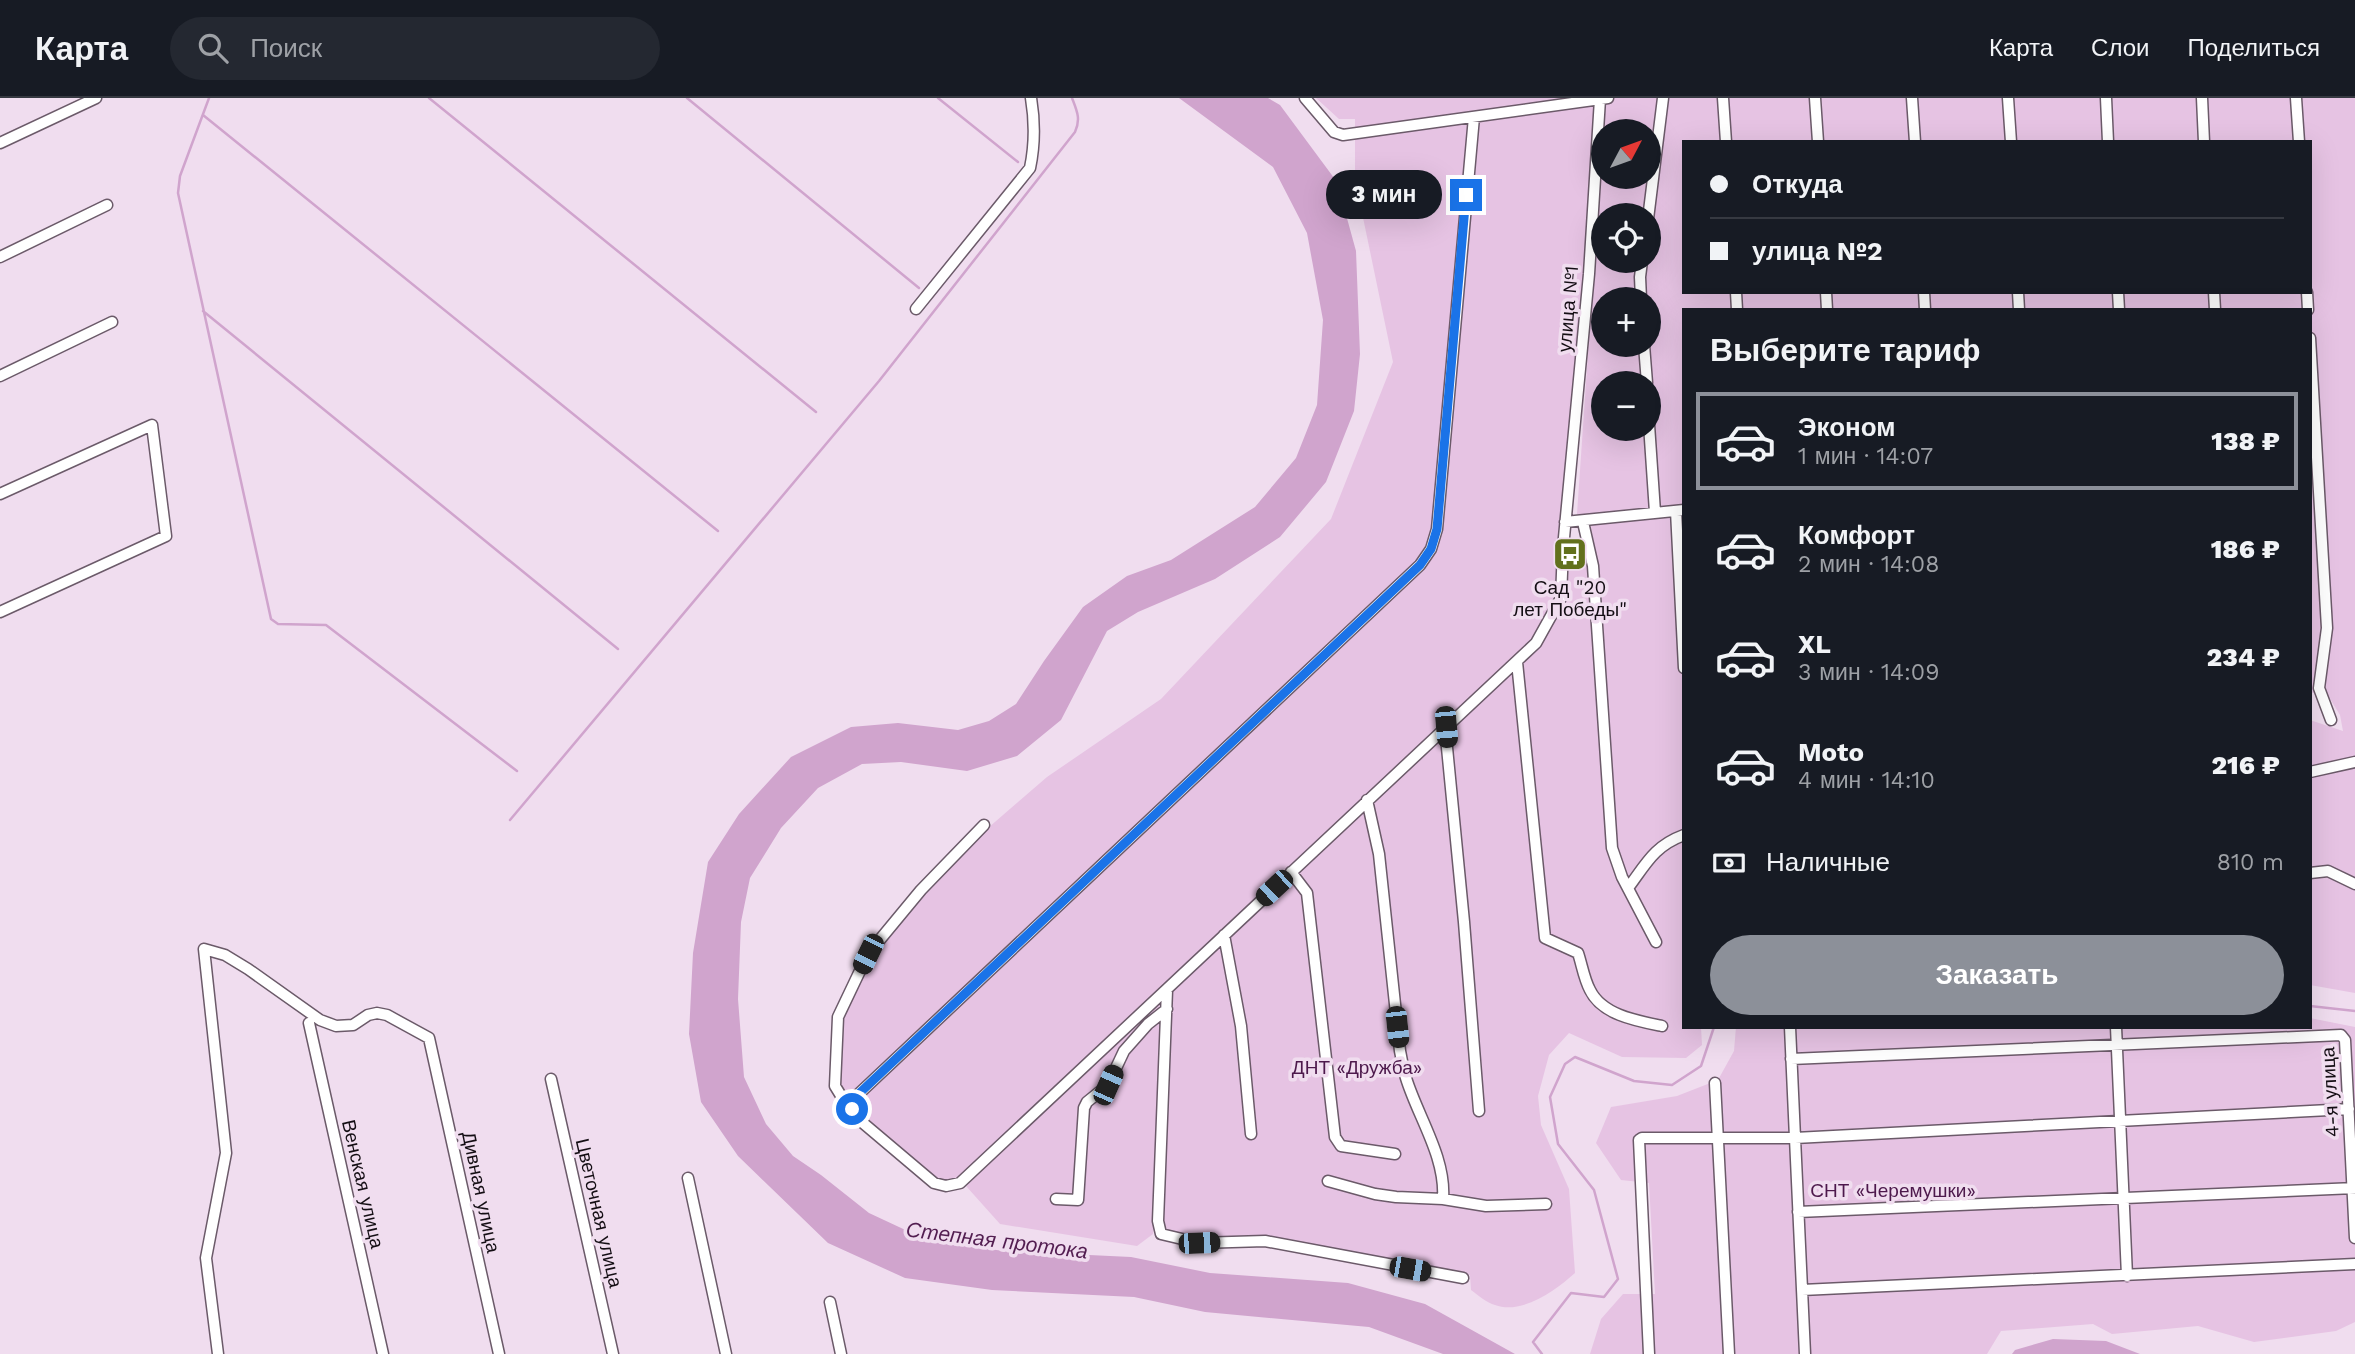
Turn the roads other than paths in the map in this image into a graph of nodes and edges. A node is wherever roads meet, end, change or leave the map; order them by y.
1 (96, 98) edge
2 (1031, 98) edge
3 (1305, 98) edge
4 (1662, 98) edge
5 (1723, 98) edge
6 (1815, 98) edge
7 (1912, 98) edge
8 (2008, 98) edge
9 (2106, 98) edge
10 (2202, 98) edge
11 (2296, 98) edge
12 (1604, 99) edge
13 (1474, 117) junction
14 (1726, 140) edge
15 (1818, 140) edge
16 (1915, 140) edge
17 (2011, 140) edge
18 (2109, 140) edge
19 (2204, 140) edge
20 (2299, 140) edge
21 (0, 143) edge
22 (1650, 203) edge
23 (107, 205) dead end
24 (0, 257) edge
25 (916, 309) dead end
26 (112, 322) dead end
27 (2312, 374) edge
28 (0, 376) edge
29 (1650, 441) edge
30 (0, 494) edge
31 (1680, 510) edge
32 (1655, 512) junction
33 (1565, 522) junction
34 (1583, 522) junction
35 (1682, 589) edge
36 (0, 612) edge
37 (1517, 662) junction
38 (2331, 720) dead end
39 (1446, 727) junction
40 (2355, 762) edge
41 (2312, 772) edge
42 (1367, 800) junction
43 (984, 825) dead end
44 (1682, 836) edge
45 (1291, 872) junction
46 (2312, 873) edge
47 (2355, 884) edge
48 (1628, 888) junction
49 (1224, 935) junction
50 (1656, 942) dead end
51 (1167, 990) junction
52 (1167, 1009) junction
53 (309, 1023) dead end
54 (1662, 1026) dead end
55 (1790, 1029) edge
56 (2116, 1029) edge
57 (2116, 1044) junction
58 (1791, 1059) junction
59 (551, 1079) dead end
60 (1715, 1083) dead end
61 (2351, 1087) edge
62 (849, 1103) junction
63 (2349, 1109) junction
64 (1479, 1111) dead end
65 (2120, 1120) junction
66 (1251, 1134) dead end
67 (1718, 1136) junction
68 (1795, 1138) junction
69 (1395, 1154) dead end
70 (688, 1178) dead end
71 (1328, 1181) dead end
72 (2354, 1188) edge
73 (2124, 1198) junction
74 (1056, 1199) dead end
75 (1443, 1199) junction
76 (1546, 1204) dead end
77 (1798, 1212) junction
78 (2355, 1238) edge
79 (2355, 1264) edge
80 (2127, 1276) junction
81 (1463, 1278) dead end
82 (1802, 1290) junction
83 (830, 1302) dead end
84 (218, 1354) edge
85 (383, 1354) edge
86 (499, 1354) edge
87 (613, 1354) edge
88 (726, 1354) edge
89 (841, 1354) edge
90 (1649, 1354) edge
91 (1729, 1354) edge
92 (1805, 1354) edge

1 - 21 street
2 - 25 street
3 - 13 street
4 - 22 street
5 - 14 street
6 - 15 street
7 - 16 street
8 - 17 street
9 - 18 street
10 - 19 street
11 - 20 street
12 - 13 street
12 - 33 street, улица №1
13 - 62 street
23 - 24 street
26 - 28 street
27 - 38 street
29 - 32 street
30 - 36 street
31 - 32 street
31 - 35 street
32 - 34 street
33 - 34 street
33 - 37 street, улица №1
34 - 48 street
37 - 39 street, улица №1
37 - 54 street
39 - 42 street, улица №1
39 - 64 street
40 - 41 street
42 - 45 street, улица №1
42 - 75 street
43 - 62 street, улица №1
44 - 48 street
45 - 49 street, улица №1
45 - 69 street
46 - 47 street
48 - 50 street
49 - 51 street, улица №1
49 - 66 street
51 - 52 street
51 - 62 street, улица №1
52 - 74 street
52 - 81 street
53 - 85 street, Венская улица
55 - 58 street
56 - 57 street
57 - 58 street, 4-я улица
57 - 61 street, 4-я улица
57 - 65 street
58 - 68 street
59 - 87 street, Цветочная улица
60 - 67 street
61 - 63 street, 4-я улица
63 - 65 street
63 - 72 street, 4-я улица
65 - 68 street
65 - 73 street
67 - 68 street
67 - 90 street
67 - 91 street
68 - 77 street
70 - 88 street
71 - 75 street
72 - 73 street
72 - 78 street, 4-я улица
73 - 77 street
73 - 80 street
75 - 76 street
77 - 82 street
79 - 80 street
80 - 82 street
82 - 92 street
83 - 89 street
84 - 86 street, Дивная улица

